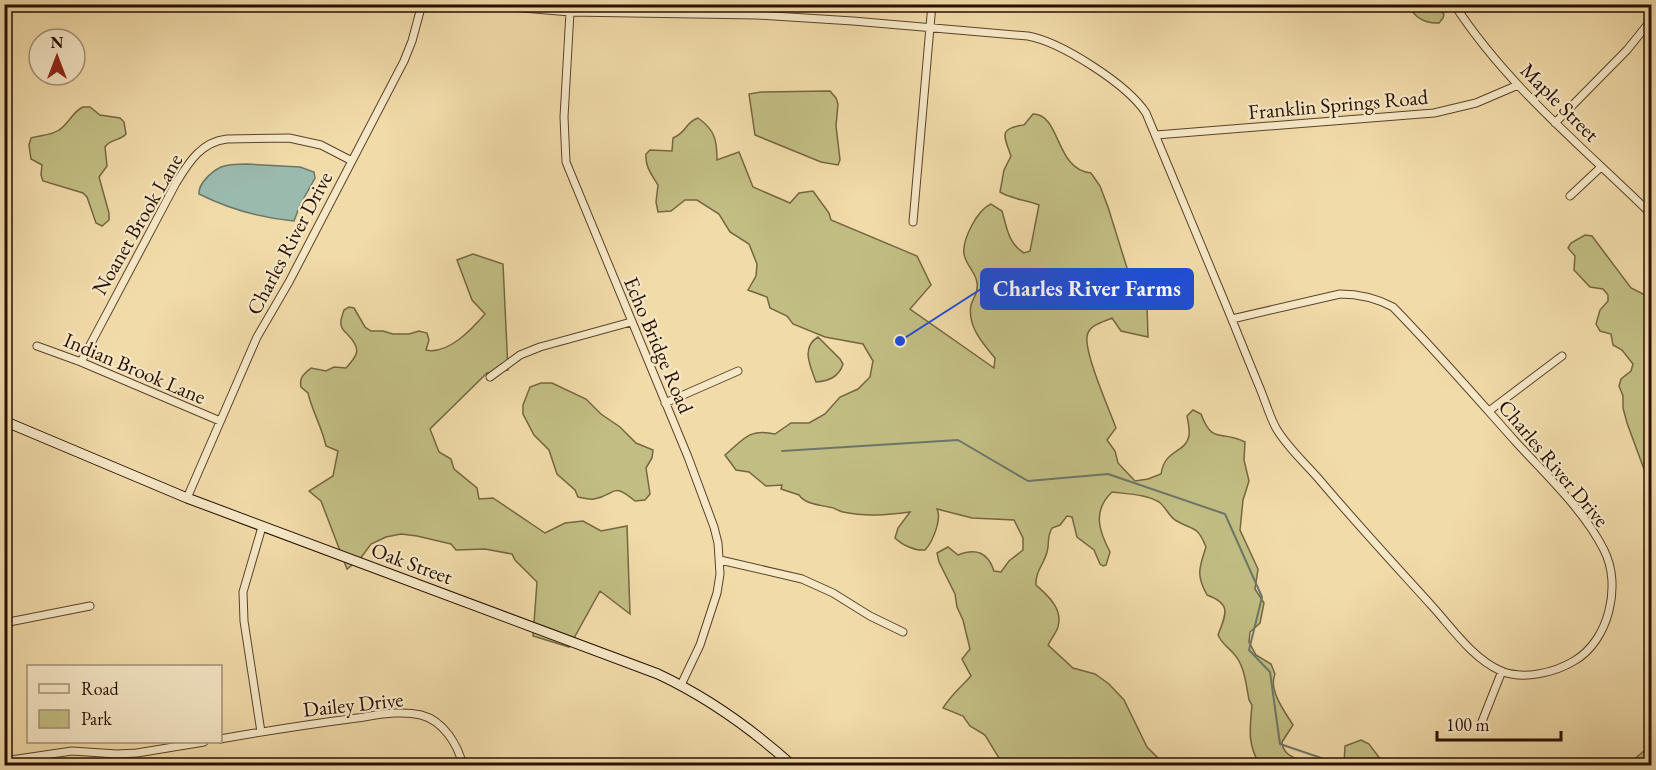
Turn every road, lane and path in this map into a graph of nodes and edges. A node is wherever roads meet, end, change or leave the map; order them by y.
1 (422, 4) edge
2 (477, 4) edge
3 (628, 4) edge
4 (758, 4) edge
5 (932, 4) edge
6 (1454, 4) edge
7 (570, 12) junction
8 (628, 14) junction
9 (757, 15) junction
10 (1652, 19) edge
11 (930, 28) junction
12 (1518, 85) junction
13 (1555, 123) junction
14 (1156, 135) junction
15 (352, 161) junction
16 (1601, 166) junction
17 (1570, 196) dead end
18 (1652, 215) edge
19 (913, 222) dead end
20 (1232, 319) junction
21 (631, 322) junction
22 (37, 346) dead end
23 (1562, 356) dead end
24 (81, 362) junction
25 (738, 371) dead end
26 (490, 377) dead end
27 (665, 403) junction
28 (1489, 411) junction
29 (4, 421) edge
30 (220, 421) junction
31 (187, 498) junction
32 (262, 527) junction
33 (720, 560) junction
34 (90, 606) dead end
35 (4, 623) edge
36 (903, 632) dead end
37 (1502, 671) junction
38 (681, 685) junction
39 (1481, 724) dead end
40 (261, 732) junction
41 (222, 739) edge
42 (193, 743) edge
43 (4, 761) edge
44 (463, 765) edge
45 (793, 765) edge

1 - 15 street, Charles River Drive
2 - 7 street, Charles River Drive
3 - 8 street
4 - 9 street
5 - 11 street
6 - 12 street, Maple Street
7 - 8 street, Charles River Drive
7 - 21 street, Echo Bridge Road
8 - 9 street, Charles River Drive
9 - 11 street, Charles River Drive
10 - 13 street
11 - 14 street, Charles River Drive
11 - 19 street
12 - 13 street, Maple Street
12 - 14 street, Franklin Springs Road
13 - 16 street, Maple Street
14 - 20 street, Charles River Drive
15 - 24 street, Noanet Brook Lane
15 - 30 street, Charles River Drive
16 - 17 street
16 - 18 street, Maple Street
20 - 28 street, Charles River Drive
20 - 37 street, Charles River Drive
21 - 26 street
21 - 27 street, Echo Bridge Road
22 - 24 street, Indian Brook Lane
23 - 28 street
24 - 30 street, Indian Brook Lane
25 - 27 street
27 - 33 street, Echo Bridge Road
28 - 37 street, Charles River Drive
29 - 31 main road, Oak Street
30 - 31 street, Charles River Drive
31 - 32 main road, Oak Street
32 - 38 main road, Oak Street
32 - 40 street
33 - 36 street
33 - 38 street, Echo Bridge Road
34 - 35 street
37 - 39 street
38 - 45 main road, Oak Street
40 - 41 street, Dailey Drive
40 - 44 street, Dailey Drive
42 - 43 street

